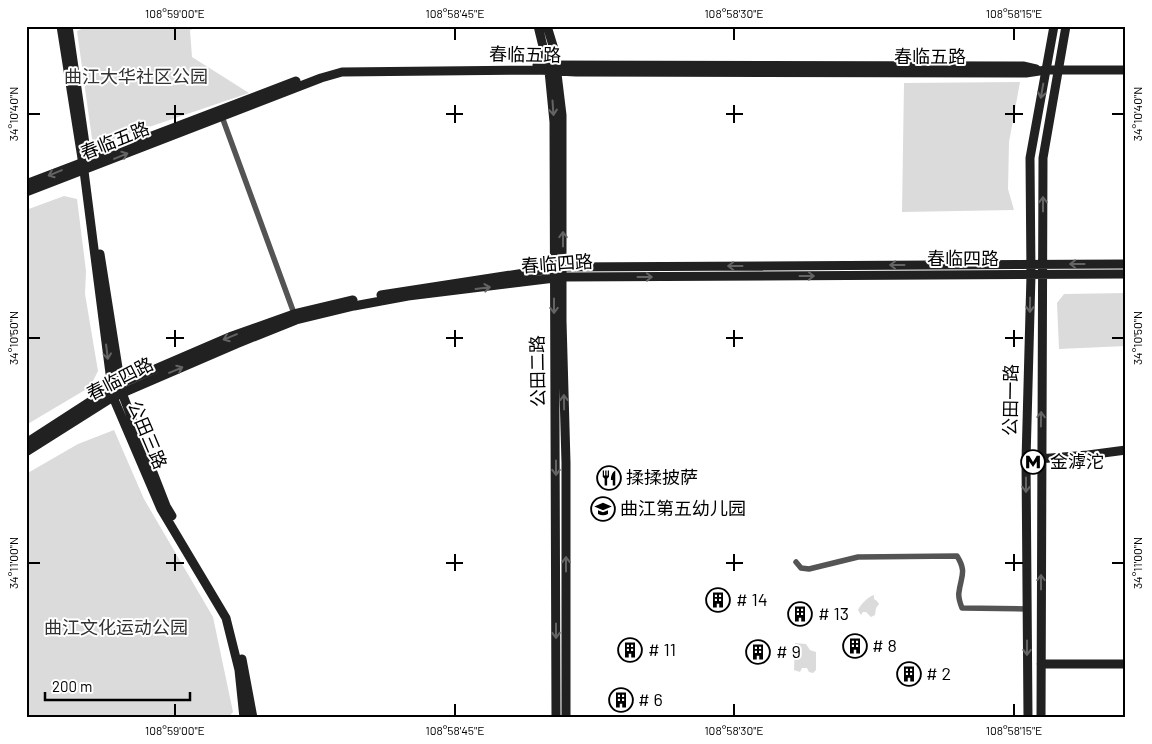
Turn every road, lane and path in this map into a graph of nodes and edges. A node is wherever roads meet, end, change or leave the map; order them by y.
1 (61, 26) edge
2 (68, 26) edge
3 (538, 26) edge
4 (547, 26) edge
5 (1054, 26) edge
6 (1066, 26) edge
7 (553, 68) junction
8 (1046, 70) junction
9 (1058, 70) junction
10 (1126, 70) edge
11 (220, 113) junction
12 (86, 165) junction
13 (26, 184) edge
14 (26, 192) edge
15 (1043, 264) junction
16 (1126, 264) edge
17 (1031, 265) junction
18 (558, 273) junction
19 (1126, 274) edge
20 (1031, 275) junction
21 (1043, 275) junction
22 (295, 317) junction
23 (116, 391) junction
24 (26, 443) edge
25 (1126, 450) edge
26 (26, 452) edge
27 (1041, 458) junction
28 (1026, 460) junction
29 (796, 562) dead end
30 (1027, 609) junction
31 (1042, 664) junction
32 (1126, 664) edge
33 (1042, 716) edge
34 (244, 718) edge
35 (253, 718) edge
36 (556, 718) edge
37 (566, 718) edge
38 (1028, 718) edge

1 - 12 street, 公田三路
2 - 12 street, 公田三路
3 - 7 street, 公田二路
4 - 7 street, 公田二路
5 - 8 street, 公田一路
6 - 9 street, 公田一路
7 - 8 street, 春临五路
7 - 11 street, 春临五路
7 - 18 street, 公田二路
8 - 9 street, 春临五路
8 -> 17 street, 公田一路
9 - 10 street, 春临五路
15 -> 9 street, 公田一路
11 - 12 street, 春临五路
11 - 22 street
12 -> 13 street, 春临五路
12 - 14 street, 春临五路
12 - 23 street, 公田三路
16 -> 15 street, 春临四路
15 - 17 street, 春临四路
15 - 21 street, 公田一路
17 -> 18 street, 春临四路
17 - 20 street, 公田一路
18 -> 20 street, 春临四路
18 - 22 street, 春临四路
18 -> 36 street, 公田二路
37 -> 18 street, 公田二路
19 - 21 street, 春临四路
20 - 21 street, 春临四路
20 -> 28 street, 公田一路
27 -> 21 street, 公田一路
22 - 23 street, 春临四路
23 - 24 street, 春临四路
23 - 26 street, 春临四路
23 - 34 street, 公田三路
23 - 35 street, 公田三路
25 - 27 street
27 - 28 street
31 -> 27 street, 公田一路
28 -> 30 street, 公田一路
29 - 30 street
30 -> 38 street, 公田一路
31 - 32 street
31 - 33 street, 公田一路

